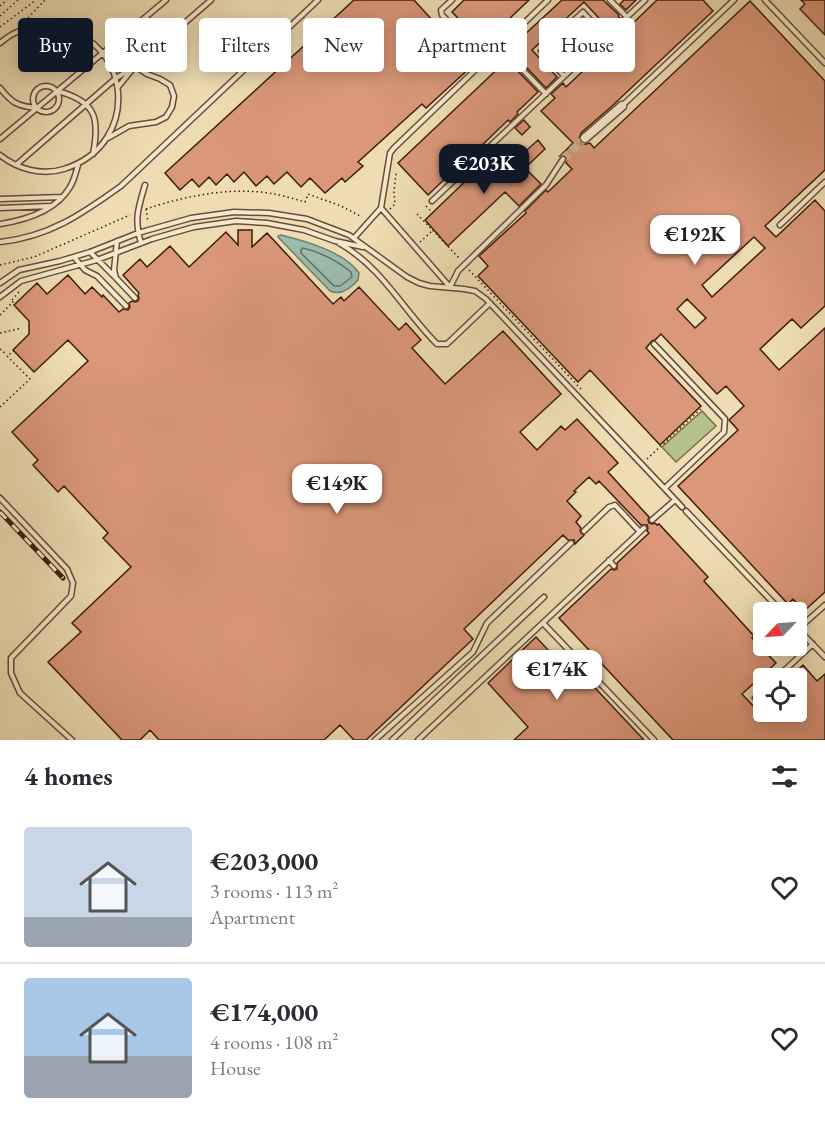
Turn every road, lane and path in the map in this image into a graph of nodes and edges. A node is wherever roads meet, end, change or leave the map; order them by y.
1 (7, 0) edge
2 (18, 0) edge
3 (36, 0) edge
4 (45, 0) edge
5 (166, 0) edge
6 (211, 0) edge
7 (318, 0) edge
8 (452, 0) edge
9 (548, 0) edge
10 (645, 0) edge
11 (734, 0) edge
12 (765, 0) edge
13 (612, 1) edge
14 (0, 6) edge
15 (0, 16) edge
16 (627, 17) joint
17 (146, 18) edge
18 (445, 18) edge
19 (577, 18) edge
20 (588, 18) edge
21 (527, 20) edge
22 (187, 21) edge
23 (0, 27) edge
24 (17, 32) junction
25 (0, 43) edge
26 (105, 51) edge
27 (102, 53) junction
28 (825, 63) edge
29 (126, 72) edge
30 (130, 72) edge
31 (144, 72) edge
32 (473, 72) edge
33 (525, 72) edge
34 (560, 72) edge
35 (568, 72) edge
36 (564, 76) junction
37 (115, 79) junction
38 (118, 87) junction
39 (0, 88) edge
40 (56, 91) junction
41 (546, 94) junction
42 (86, 103) junction
43 (623, 105) joint
44 (36, 108) junction
45 (585, 138) tunnel mouth
46 (0, 139) edge
47 (107, 139) junction
48 (0, 155) edge
49 (93, 155) junction
50 (562, 159) tunnel mouth
51 (16, 165) junction
52 (78, 165) junction
53 (825, 182) edge
54 (145, 185) dead end
55 (63, 196) junction
56 (0, 199) edge
57 (432, 201) dead end
58 (52, 206) junction
59 (426, 206) dead end
60 (0, 208) edge
61 (381, 208) junction
62 (146, 209) dead end
63 (433, 213) dead end
64 (417, 214) dead end
65 (369, 221) junction
66 (0, 224) edge
67 (780, 225) dead end
68 (432, 230) junction
69 (138, 233) junction
70 (354, 238) junction
71 (335, 241) junction
72 (0, 242) edge
73 (117, 242) junction
74 (141, 243) junction
75 (349, 244) junction
76 (415, 247) junction
77 (369, 250) junction
78 (90, 252) junction
79 (116, 252) junction
80 (75, 257) junction
81 (97, 260) junction
82 (465, 264) junction
83 (81, 265) junction
84 (116, 278) junction
85 (0, 283) edge
86 (450, 286) junction
87 (486, 288) dead end
88 (0, 297) edge
89 (135, 298) dead end
90 (13, 302) dead end
91 (490, 303) junction
92 (126, 306) dead end
93 (0, 315) edge
94 (22, 328) dead end
95 (0, 333) edge
96 (654, 344) dead end
97 (0, 349) edge
98 (14, 351) dead end
99 (7, 356) junction
100 (708, 402) junction
101 (0, 407) edge
102 (642, 464) junction
103 (665, 489) junction
104 (0, 498) edge
105 (675, 500) junction
106 (682, 507) dead end
107 (686, 511) dead end
108 (652, 520) dead end
109 (584, 531) dead end
110 (571, 543) dead end
111 (609, 560) junction
112 (614, 566) dead end
113 (544, 597) dead end
114 (772, 602) edge
115 (825, 605) edge
116 (807, 620) edge
117 (543, 623) junction
118 (807, 638) edge
119 (813, 644) junction
120 (825, 657) edge
121 (787, 668) edge
122 (72, 740) edge
123 (375, 740) edge
124 (392, 740) edge
125 (418, 740) edge
126 (654, 740) edge

1 - 14 path
2 - 15 path
3 - 23 path
4 - 24 path
5 - 17 lane
6 - 22 lane
7 - 72 lane
8 - 18 lane
9 - 21 lane
10 - 16 lane
11 - 43 lane
12 - 28 lane
13 - 16 lane
19 - 20 lane
24 - 25 lane
24 - 27 lane
26 - 27 lane
27 - 37 lane
27 - 40 lane
29 - 37 lane
30 - 38 lane
31 - 47 lane
32 - 61 lane
33 - 41 lane
34 - 36 lane
35 - 36 lane
36 - 41 lane
37 - 38 lane
37 - 42 lane
38 - 47 lane
39 - 44 lane
40 - 42 lane
40 - 44 lane
40 - 44 lane
40 - 44 lane
41 - 57 lane
42 - 49 lane
42 - 51 lane
43 - 45 street
44 - 46 lane
47 - 49 lane
48 - 51 lane
49 - 52 lane
50 - 82 lane
51 - 52 lane
52 - 55 lane
53 - 67 lane
54 - 69 lane
55 - 56 lane
55 - 58 lane
58 - 60 lane
58 - 66 lane
59 - 63 path
61 - 65 lane
61 - 76 lane
62 - 65 path
64 - 68 path
65 - 70 lane
68 - 76 path
68 - 82 path
69 - 70 lane
69 - 73 lane
69 - 74 lane
70 - 75 lane
70 - 77 lane
71 - 74 lane
71 - 75 lane
71 - 91 lane
73 - 78 lane
73 - 79 lane
74 - 79 lane
75 - 77 lane
76 - 86 lane
77 - 86 lane
78 - 80 lane
78 - 81 lane
79 - 81 lane
79 - 84 lane
80 - 83 lane
80 - 85 lane
81 - 83 lane
81 - 84 lane
82 - 86 lane
82 - 87 path
83 - 88 lane
83 - 92 lane
84 - 89 lane
86 - 91 lane
90 - 93 path
91 - 102 lane
94 - 95 path
96 - 100 lane
97 - 99 path
98 - 99 path
99 - 101 path
100 - 102 path
100 - 103 lane
102 - 103 lane
103 - 105 lane
104 - 122 lane
105 - 106 lane
105 - 108 lane
107 - 114 lane
109 - 111 lane
110 - 123 lane
111 - 112 lane
111 - 117 lane
113 - 124 lane
115 - 116 lane
117 - 125 lane
117 - 126 lane
118 - 119 lane
119 - 120 lane
119 - 121 lane

